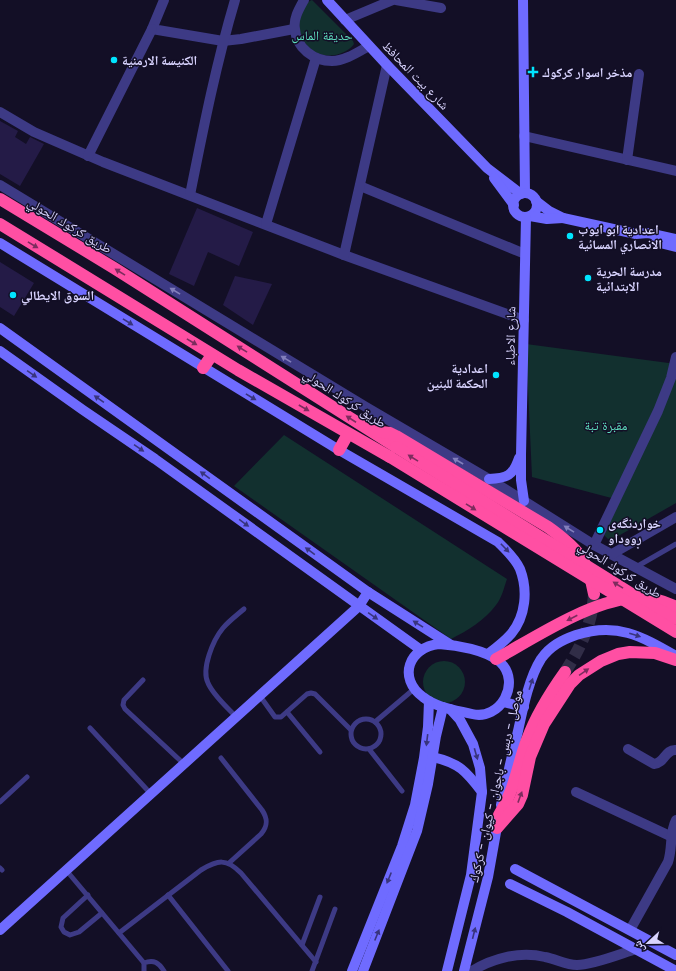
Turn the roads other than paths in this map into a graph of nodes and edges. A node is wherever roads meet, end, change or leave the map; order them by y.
1 (164, 0) edge
2 (235, 0) edge
3 (304, 0) edge
4 (326, 0) edge
5 (394, 0) edge
6 (523, 0) edge
7 (442, 8) dead end
8 (345, 20) junction
9 (152, 29) junction
10 (294, 29) junction
11 (223, 41) junction
12 (369, 46) junction
13 (316, 58) junction
14 (387, 65) junction
15 (639, 74) dead end
16 (0, 112) edge
17 (524, 136) junction
18 (88, 156) junction
19 (627, 160) junction
20 (487, 168) junction
21 (676, 171) edge
22 (0, 184) edge
23 (360, 186) junction
24 (523, 194) junction
25 (190, 195) junction
26 (0, 199) edge
27 (536, 201) junction
28 (514, 205) junction
29 (20, 211) junction
30 (528, 217) junction
31 (563, 218) junction
32 (266, 224) junction
33 (4, 227) edge
34 (636, 234) junction
35 (676, 239) edge
36 (0, 243) edge
37 (676, 247) edge
38 (525, 254) junction
39 (344, 255) junction
40 (524, 320) junction
41 (0, 328) edge
42 (0, 351) edge
43 (212, 355) junction
44 (676, 357) edge
45 (203, 368) junction
46 (369, 430) junction
47 (348, 434) junction
48 (339, 450) junction
49 (393, 452) junction
50 (521, 455) junction
51 (489, 479) junction
52 (524, 501) junction
53 (676, 517) edge
54 (594, 545) junction
55 (675, 545) edge
56 (612, 554) junction
57 (636, 567) junction
58 (676, 589) edge
59 (368, 592) junction
60 (594, 594) tunnel mouth
61 (359, 606) junction
62 (676, 607) edge
63 (244, 609) dead end
64 (676, 619) edge
65 (676, 632) edge
66 (451, 645) junction
67 (421, 650) junction
68 (676, 656) edge
69 (492, 657) junction
70 (676, 660) edge
71 (565, 672) tunnel mouth
72 (143, 680) dead end
73 (414, 689) junction
74 (260, 696) junction
75 (428, 701) junction
76 (503, 702) junction
77 (524, 707) junction
78 (447, 708) junction
79 (287, 712) junction
80 (236, 717) junction
81 (375, 722) junction
82 (90, 728) dead end
83 (352, 730) junction
84 (369, 748) junction
85 (628, 749) dead end
86 (676, 750) edge
87 (320, 752) dead end
88 (433, 757) junction
89 (221, 758) dead end
90 (184, 764) junction
91 (27, 777) dead end
92 (402, 791) dead end
93 (482, 792) junction
94 (576, 792) dead end
95 (151, 794) junction
96 (0, 802) edge
97 (499, 815) junction
98 (676, 820) edge
99 (497, 828) junction
100 (670, 836) junction
101 (402, 858) junction
102 (229, 863) junction
103 (516, 869) dead end
104 (66, 870) junction
105 (510, 884) dead end
106 (88, 895) junction
107 (168, 895) junction
108 (320, 897) dead end
109 (573, 900) junction
110 (335, 909) dead end
111 (567, 912) junction
112 (102, 913) junction
113 (0, 930) edge
114 (630, 930) junction
115 (119, 933) junction
116 (302, 945) junction
117 (636, 949) junction
118 (676, 955) edge
119 (316, 962) junction
120 (144, 963) junction
121 (594, 966) edge
122 (577, 968) edge
123 (144, 971) edge
124 (164, 971) edge
125 (228, 971) edge
126 (312, 971) edge
127 (352, 971) edge
128 (363, 971) edge
129 (447, 971) edge
130 (464, 971) edge
131 (472, 971) edge
132 (676, 971) edge

1 - 9 street
2 - 11 street
3 - 10 street
4 - 8 main road, شارع بيت المحافظ
5 - 7 street
5 - 8 street
6 - 17 main road
8 - 12 main road, شارع بيت المحافظ
9 - 11 street
9 - 18 street
10 - 11 street
10 - 13 street
11 - 25 street
12 - 13 street
12 - 14 main road, شارع بيت المحافظ
13 - 32 street
14 - 20 main road, شارع بيت المحافظ
14 - 23 street
15 - 19 street
16 - 18 street
17 - 19 street
17 - 24 main road
18 - 25 street
19 - 21 street
20 - 24 main road, شارع بيت المحافظ
20 - 28 main road, شارع بيت المحافظ
51 -> 22 street
23 - 38 street
23 - 39 street
24 - 27 main road, شارع بيت المحافظ
24 - 28 main road
25 - 32 street
26 - 29 highway, طريق كركوك الحولي
27 - 30 main road
27 - 31 main road, شارع بيت المحافظ
28 - 30 main road, شارع بيت المحافظ
29 - 33 highway
46 -> 29 highway, طريق كركوك الحولي
30 - 31 main road, شارع بيت المحافظ
30 - 38 main road, شارع الاطباء
31 - 34 main road, شارع بيت المحافظ
32 - 39 street
33 -> 43 highway, طريق كركوك الحولي
34 - 35 main road, شارع بيت المحافظ
34 - 37 main road, شارع بيت المحافظ
36 -> 45 main road
38 - 40 main road, شارع الاطباء
39 - 40 street
40 - 50 main road, شارع الاطباء
59 -> 41 main road
42 -> 61 main road
43 - 45 highway
43 -> 47 highway, طريق كركوك الحولي
44 - 54 street
45 -> 48 main road
46 - 49 highway, طريق كركوك الحولي
46 - 60 highway
47 - 48 highway
47 - 49 highway, طريق كركوك الحولي
48 -> 69 main road
64 -> 49 highway, طريق كركوك الحولي, bridge
49 -> 65 highway, طريق كركوك الحولي, bridge
50 - 51 main road, شارع الاطباء
50 - 52 main road, شارع الاطباء
51 - 52 street
54 -> 52 street
53 - 56 street
54 - 56 street
55 - 57 lane
56 - 57 street
57 - 58 street
59 - 61 main road
66 -> 59 main road
61 -> 67 main road
61 - 74 main road
62 -> 69 highway
63 - 80 lane
66 - 67 main road
66 - 69 main road
67 - 73 main road
77 -> 68 main road, موصل - دبس - باجوان - كيوان - كركوك
69 - 76 main road
99 -> 70 highway
71 - 97 highway
72 - 90 lane
73 - 75 main road
73 - 81 lane
74 - 79 lane
74 - 80 main road
75 - 78 main road
75 -> 101 main road
76 - 77 main road
76 - 78 main road
77 - 97 main road, موصل - دبس - باجوان - كيوان - كركوك
78 - 88 main road
78 -> 93 main road
79 - 83 lane
79 - 87 lane
80 - 90 main road
81 - 83 lane
81 - 84 lane
82 - 95 lane
83 - 84 lane
84 - 92 lane
85 - 86 street
88 - 93 main road
88 - 101 main road
89 - 102 lane
90 - 95 main road
91 - 96 lane
93 - 129 main road
94 - 100 street
95 - 104 main road
97 - 99 main road, موصل - دبس - باجوان - كيوان - كركوك
98 - 100 street
130 -> 99 main road, موصل - دبس - باجوان - كيوان - كركوك
100 - 114 street
101 -> 127 main road
128 -> 101 main road
102 - 107 lane
102 - 116 lane
103 - 109 main road
104 - 106 lane
104 - 113 main road
105 - 111 main road
106 - 112 lane
106 - 112 lane
107 - 115 lane
107 - 125 lane
108 - 116 lane
109 - 111 main road
109 - 114 main road
110 - 119 lane
111 - 117 main road
112 - 115 lane
114 - 118 main road
115 - 120 lane
116 - 119 lane
117 - 121 street
117 - 132 main road
119 - 126 lane
120 - 123 lane
120 - 124 lane
121 - 122 street
122 - 131 street

